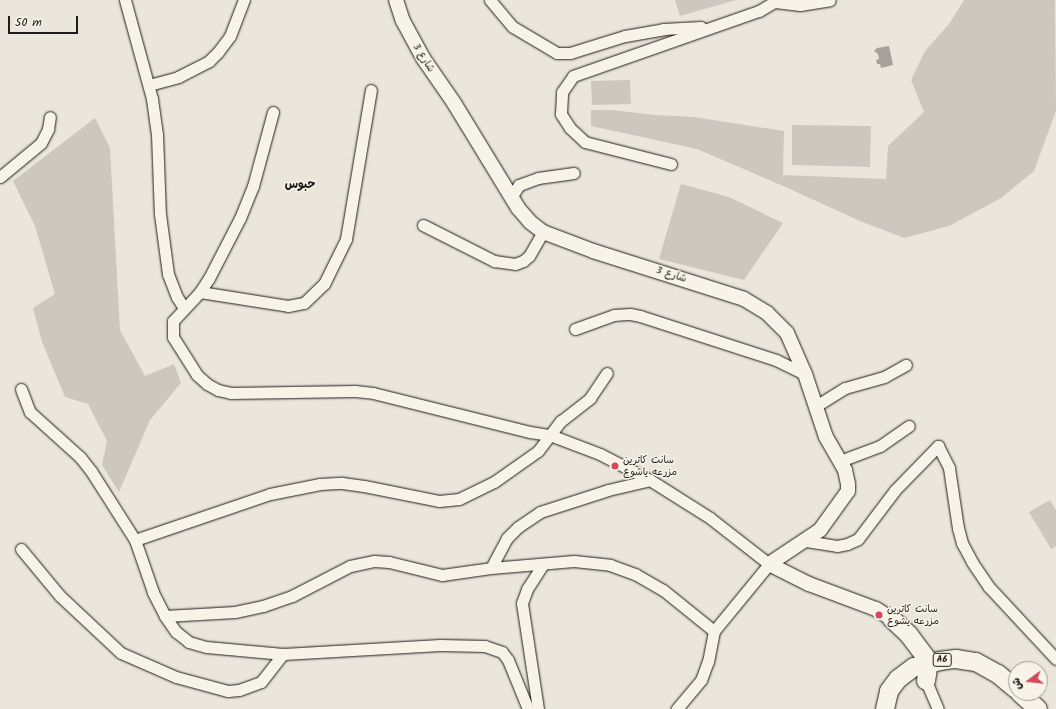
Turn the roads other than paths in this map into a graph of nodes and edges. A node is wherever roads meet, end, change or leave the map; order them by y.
1 (125, 0) edge
2 (244, 0) edge
3 (396, 0) edge
4 (490, 0) edge
5 (830, 0) edge
6 (776, 1) edge
7 (710, 27) junction
8 (149, 85) junction
9 (371, 90) dead end
10 (273, 112) dead end
11 (50, 117) dead end
12 (670, 164) dead end
13 (574, 173) dead end
14 (0, 177) edge
15 (512, 196) junction
16 (423, 225) dead end
17 (543, 232) junction
18 (200, 292) junction
19 (184, 308) junction
20 (575, 329) dead end
21 (906, 365) dead end
22 (607, 373) dead end
23 (805, 374) junction
24 (21, 389) dead end
25 (816, 406) junction
26 (909, 426) dead end
27 (550, 435) junction
28 (840, 461) junction
29 (650, 480) junction
30 (135, 540) junction
31 (806, 541) junction
32 (21, 549) dead end
33 (543, 564) junction
34 (769, 564) junction
35 (491, 568) junction
36 (165, 616) junction
37 (892, 619) joint
38 (714, 631) junction
39 (283, 654) junction
40 (1056, 659) edge
41 (922, 665) junction
42 (926, 681) joint
43 (1008, 682) edge
44 (1029, 701) edge
45 (528, 709) edge
46 (538, 709) edge
47 (677, 709) edge
48 (885, 709) edge
49 (938, 709) edge
50 (1038, 709) edge

1 - 8 street
2 - 8 street
3 - 15 street, شارع 3
4 - 7 street
5 - 6 street
6 - 7 street
7 - 12 street
8 - 19 street
9 - 18 street
10 - 18 street
11 - 14 street
13 - 15 street
15 - 17 street, شارع 3
16 - 17 street
17 - 23 street, شارع 3
18 - 19 street
19 - 27 street
20 - 23 street
21 - 25 street
22 - 27 street
23 - 25 street, شارع 3
24 - 30 street
25 - 28 street, شارع 3
26 - 28 street
27 - 29 street
27 - 30 street
28 - 31 street, شارع 3
29 - 34 street
29 - 35 street
30 - 36 street
31 - 34 street, شارع 3
31 - 40 street
32 - 39 street
33 - 35 street
33 - 38 street
33 - 46 street
34 - 37 street
34 - 38 street
35 - 36 street
36 - 39 street
37 - 41 highway
38 - 47 street
39 - 45 street
41 - 42 highway
41 - 43 highway, A6
41 - 48 highway
42 - 49 street
44 - 50 highway

